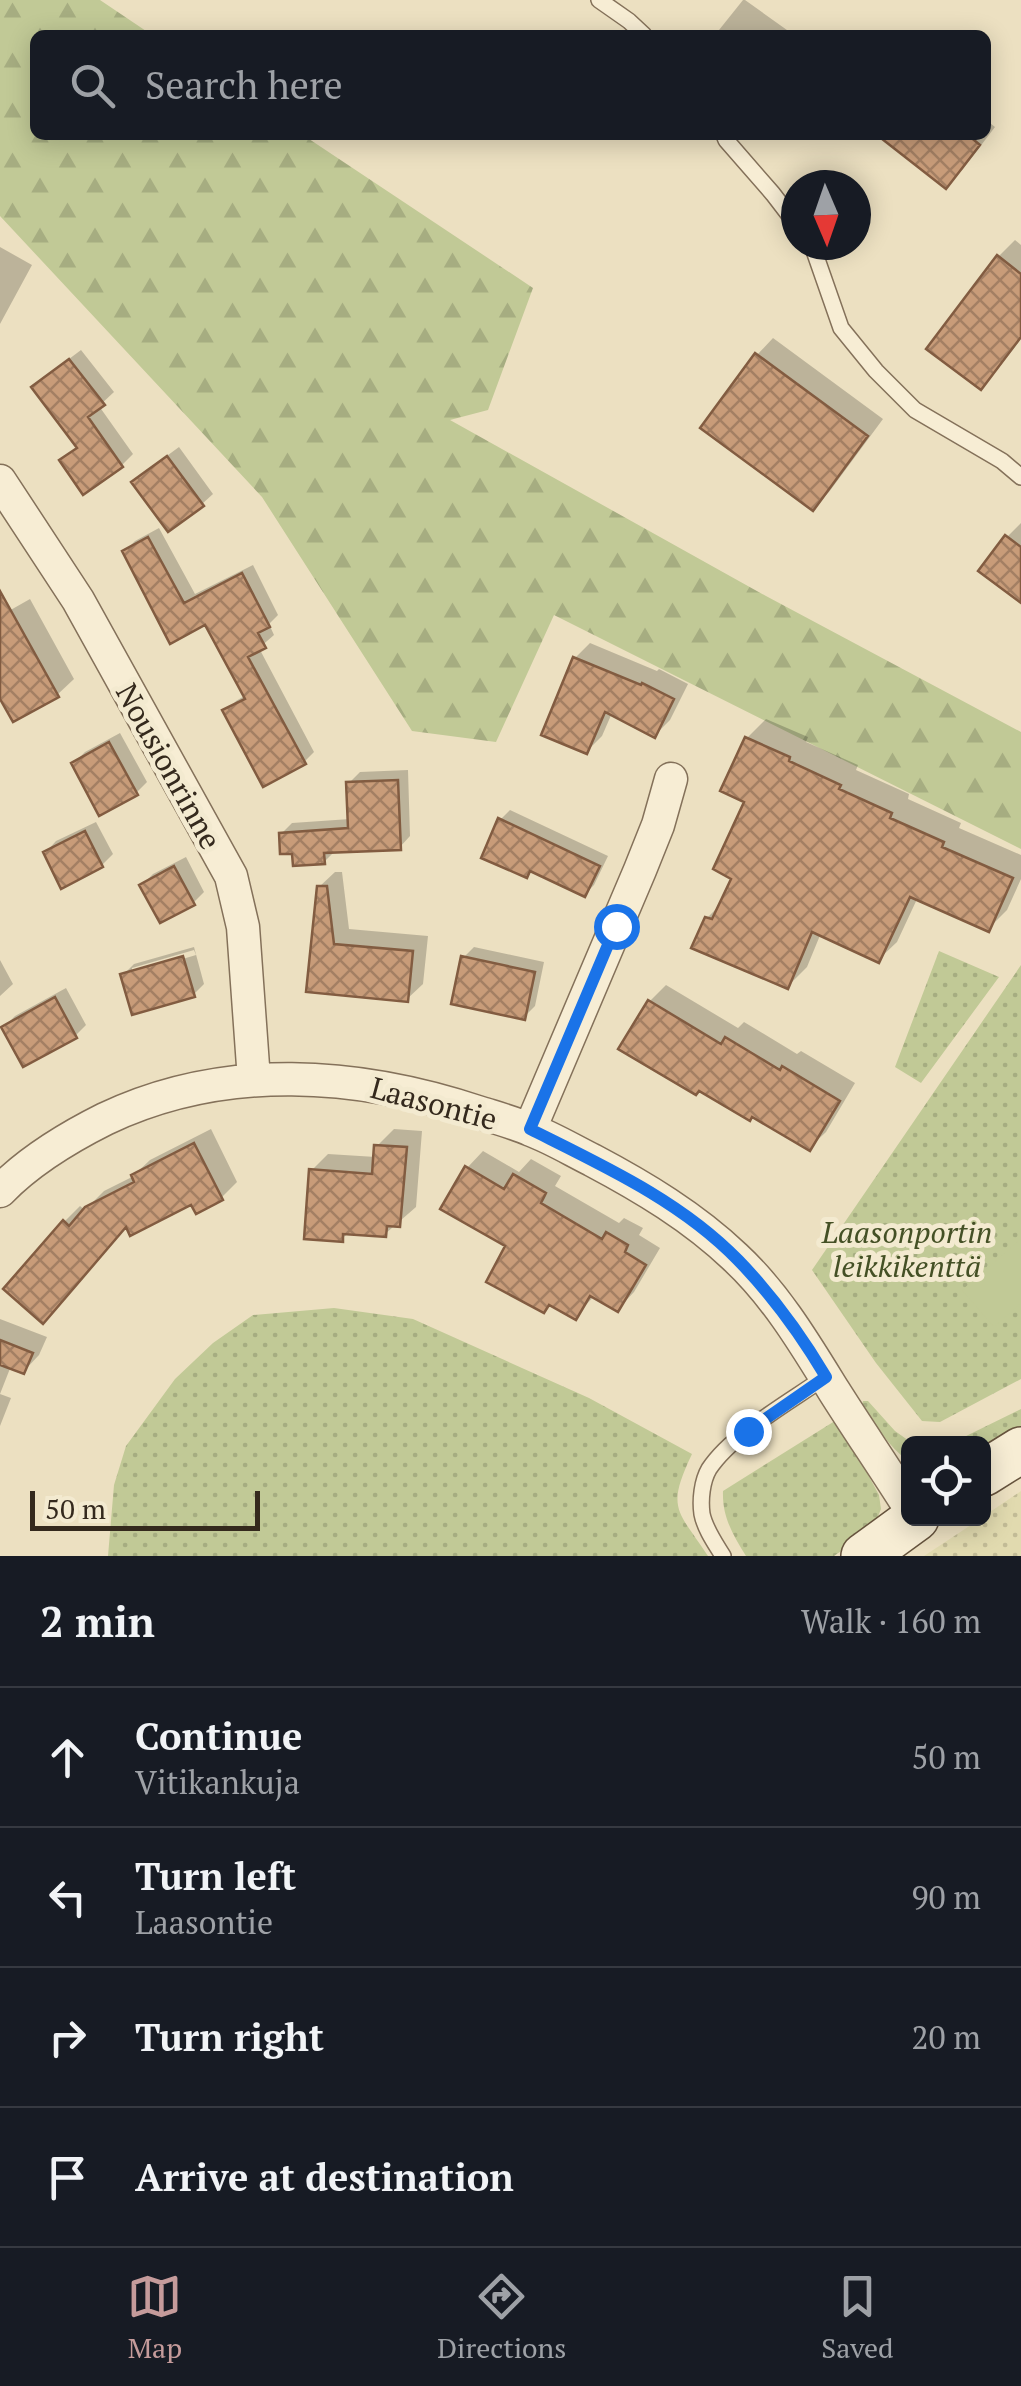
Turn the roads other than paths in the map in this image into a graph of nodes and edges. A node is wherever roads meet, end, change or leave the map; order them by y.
1 (599, 0) edge
2 (639, 30) edge
3 (726, 140) edge
4 (781, 204) edge
5 (817, 260) edge
6 (1021, 478) edge
7 (0, 481) edge
8 (670, 779) dead end
9 (254, 1080) junction
10 (530, 1129) junction
11 (6, 1172) edge
12 (826, 1377) junction
13 (1021, 1450) edge
14 (991, 1469) edge
15 (901, 1494) edge
16 (905, 1526) edge
17 (723, 1556) edge
18 (864, 1556) edge

1 - 2 lane
3 - 4 lane
5 - 6 lane
7 - 9 street, Nousionrinne
8 - 10 street
9 - 10 street, Laasontie
9 - 11 street, Laasontie
10 - 12 street, Laasontie
12 - 15 street, Laasontie
12 - 17 lane
13 - 14 street
16 - 18 street

